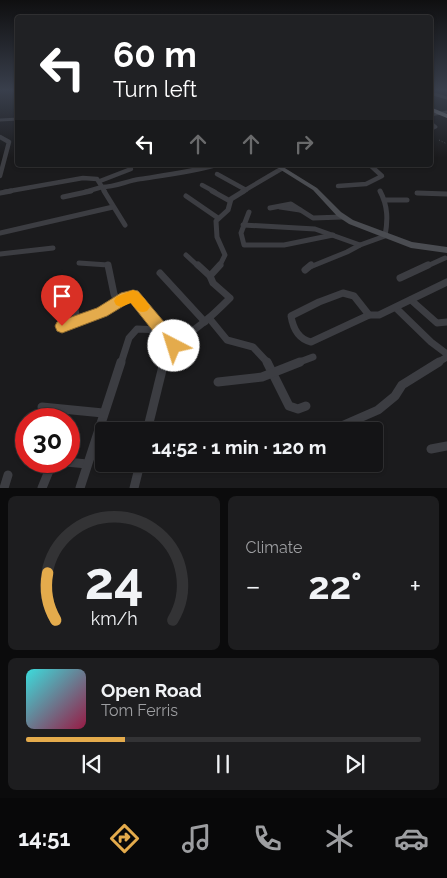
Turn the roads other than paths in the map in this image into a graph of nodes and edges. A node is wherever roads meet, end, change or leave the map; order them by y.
1 (440, 113) joint
2 (433, 114) edge
3 (447, 116) edge
4 (15, 119) edge
5 (0, 120) edge
6 (0, 137) edge
7 (7, 156) junction
8 (0, 157) edge
9 (208, 167) edge
10 (278, 167) edge
11 (372, 167) edge
12 (131, 169) dead end
13 (217, 174) dead end
14 (0, 176) edge
15 (100, 181) junction
16 (202, 185) dead end
17 (338, 186) dead end
18 (102, 187) junction
19 (246, 190) junction
20 (380, 191) dead end
21 (0, 193) edge
22 (417, 193) dead end
23 (447, 194) edge
24 (186, 196) dead end
25 (63, 197) dead end
26 (385, 200) junction
27 (406, 200) dead end
28 (230, 201) junction
29 (112, 207) junction
30 (270, 208) dead end
31 (248, 212) dead end
32 (342, 217) junction
33 (218, 218) junction
34 (125, 224) dead end
35 (243, 225) junction
36 (0, 233) edge
37 (333, 235) junction
38 (384, 236) junction
39 (360, 245) junction
40 (53, 248) dead end
41 (436, 248) junction
42 (447, 250) edge
43 (0, 254) edge
44 (186, 255) dead end
45 (446, 259) edge
46 (78, 263) dead end
47 (305, 270) dead end
48 (160, 273) dead end
49 (210, 276) junction
50 (400, 278) dead end
51 (447, 282) edge
52 (73, 297) dead end
53 (412, 300) junction
54 (118, 303) junction
55 (396, 308) junction
56 (369, 315) junction
57 (77, 321) junction
58 (209, 321) junction
59 (447, 322) edge
60 (62, 326) dead end
61 (161, 330) junction
62 (174, 346) junction
63 (447, 356) edge
64 (313, 357) dead end
65 (273, 374) junction
66 (218, 382) dead end
67 (306, 406) dead end
68 (42, 407) dead end
69 (104, 413) junction
70 (150, 422) edge
71 (351, 422) edge
72 (447, 446) edge
73 (431, 449) dead end
74 (80, 463) edge
75 (87, 464) junction
76 (138, 472) edge
77 (49, 473) edge
78 (8, 475) dead end
79 (4, 488) edge
80 (42, 488) edge
81 (80, 488) edge
82 (134, 488) edge

1 - 2 street
1 - 3 highway
4 - 5 street
6 - 7 street
7 - 8 street
7 - 14 street
9 - 18 street
10 - 19 street
10 - 32 street
11 - 17 street
12 - 15 street
13 - 19 street
15 - 18 street
15 - 21 street
16 - 28 street
18 - 25 street
18 - 29 street
19 - 28 street
20 - 26 street
22 - 23 street
24 - 33 street
26 - 27 street
26 - 38 street
28 - 33 street
29 - 34 street
29 - 36 street
30 - 32 street
31 - 35 street
32 - 38 street
33 - 49 street
35 - 37 street
35 - 37 street
37 - 39 street
38 - 39 street
38 - 41 street
39 - 47 street
40 - 43 street
41 - 42 street
41 - 45 street
44 - 49 street
45 - 50 street
46 - 54 street
48 - 58 street
49 - 58 street
51 - 53 street
52 - 57 street
53 - 55 street
53 - 59 street
54 - 57 street
54 - 61 street
55 - 56 street
55 - 63 street
56 - 56 street
57 - 60 street
58 - 62 street
58 - 65 street
61 - 62 street
61 - 69 street
62 - 70 street
63 - 71 street
64 - 65 street
65 - 66 street
65 - 67 street
68 - 69 street
69 - 75 street
72 - 73 street
74 - 75 street
75 - 81 street
76 - 82 street
77 - 80 street
78 - 79 street

